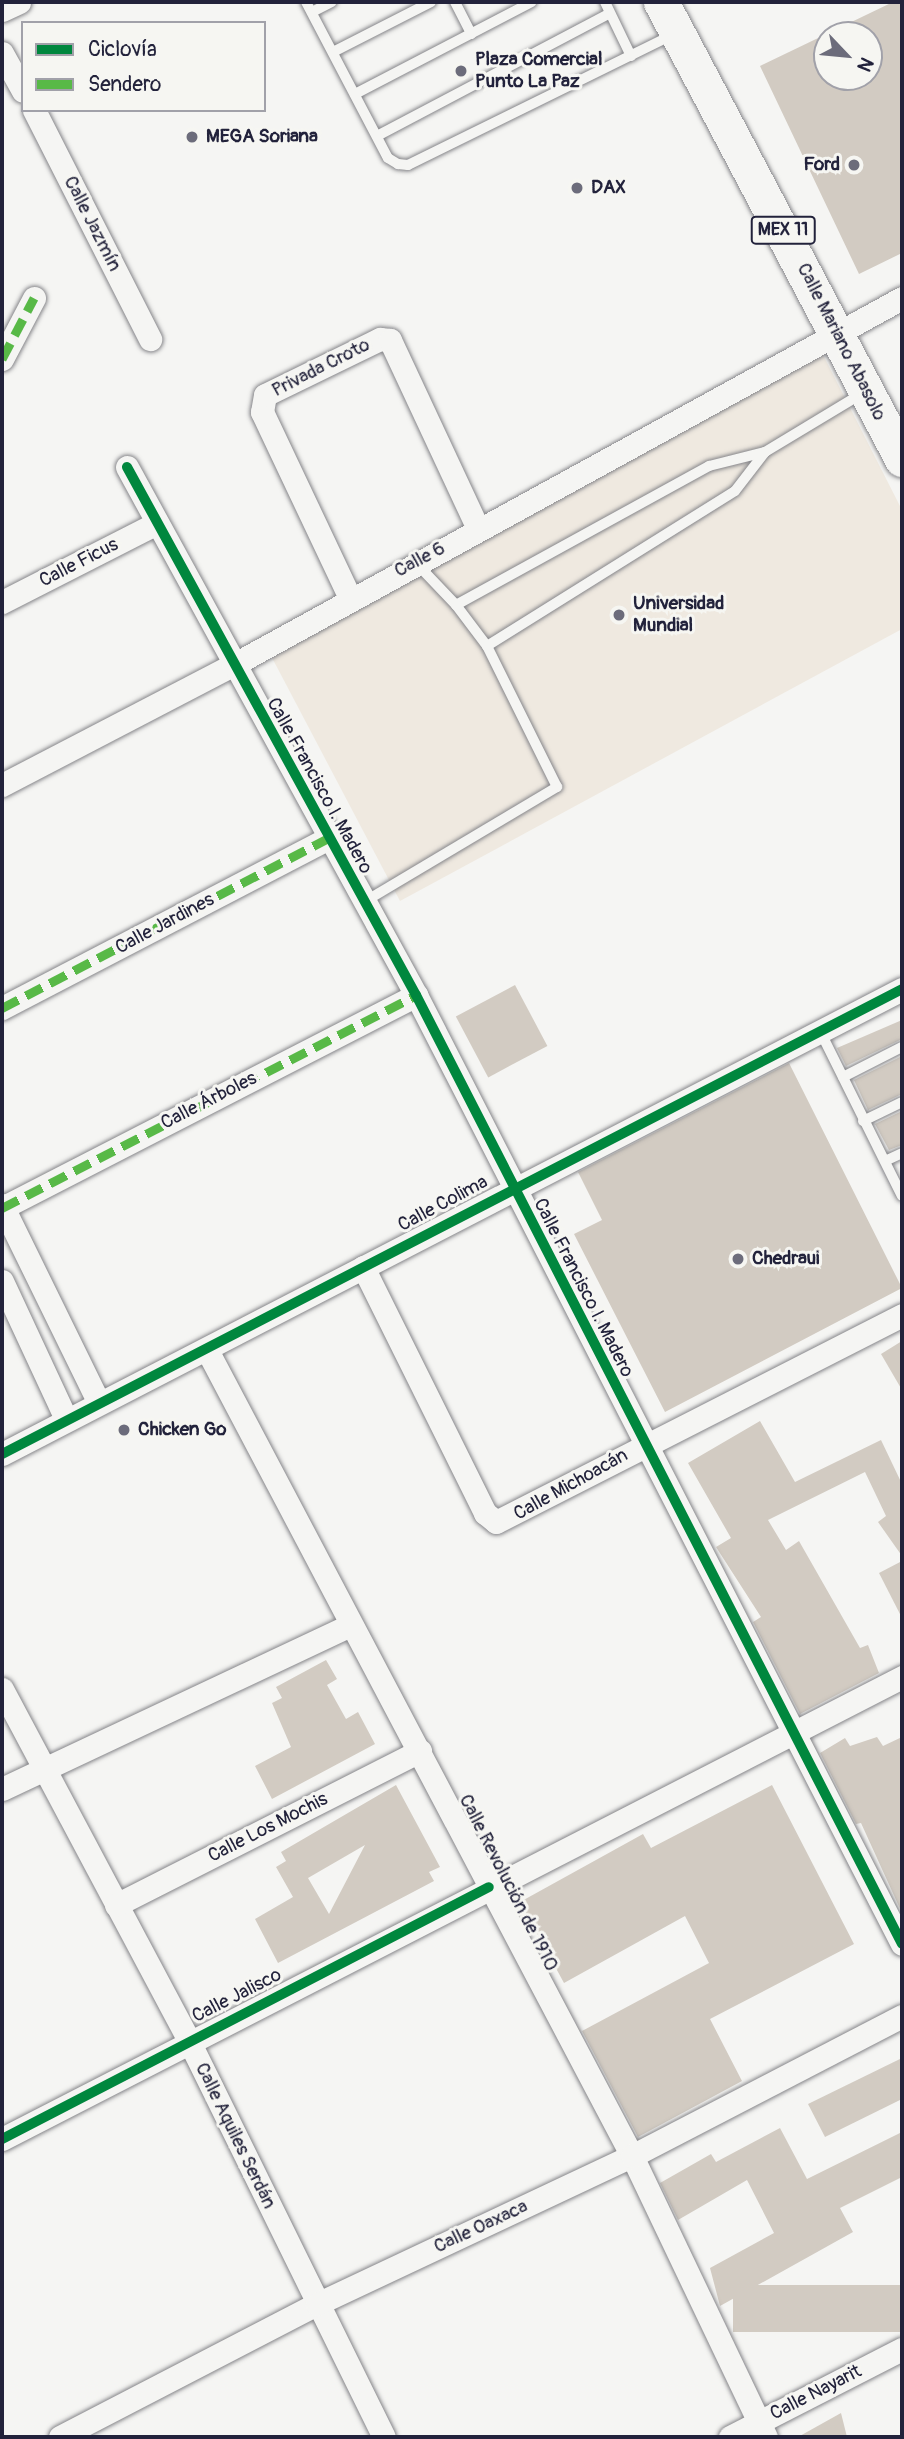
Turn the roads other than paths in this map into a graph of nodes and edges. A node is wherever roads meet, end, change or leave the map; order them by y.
1 (19, 2) edge
2 (332, 2) edge
3 (430, 2) edge
4 (455, 2) edge
5 (532, 2) edge
6 (309, 7) edge
7 (607, 7) edge
8 (2, 10) edge
9 (672, 11) edge
10 (471, 34) junction
11 (333, 52) junction
12 (2, 53) edge
13 (631, 56) junction
14 (21, 86) edge
15 (355, 94) junction
16 (34, 112) edge
17 (377, 136) junction
18 (34, 298) dead end
19 (902, 298) edge
20 (838, 332) junction
21 (150, 339) dead end
22 (2, 359) edge
23 (867, 391) junction
24 (765, 452) junction
25 (902, 459) edge
26 (127, 467) dead end
27 (157, 523) junction
28 (478, 529) junction
29 (415, 562) junction
30 (350, 598) junction
31 (2, 602) edge
32 (456, 606) junction
33 (487, 646) junction
34 (233, 665) junction
35 (2, 785) edge
36 (327, 839) junction
37 (363, 902) junction
38 (902, 989) edge
39 (416, 995) junction
40 (2, 1009) edge
41 (820, 1031) junction
42 (902, 1047) edge
43 (844, 1077) junction
44 (902, 1102) edge
45 (863, 1121) junction
46 (902, 1153) edge
47 (885, 1161) junction
48 (512, 1187) junction
49 (902, 1196) edge
50 (2, 1206) edge
51 (363, 1267) junction
52 (2, 1281) edge
53 (902, 1315) edge
54 (207, 1350) junction
55 (99, 1404) junction
56 (66, 1419) junction
57 (644, 1445) junction
58 (2, 1454) edge
59 (349, 1626) junction
60 (902, 1677) edge
61 (2, 1689) edge
62 (794, 1729) junction
63 (420, 1751) junction
64 (43, 1768) junction
65 (2, 1790) edge
66 (489, 1887) junction
67 (116, 1905) junction
68 (902, 1944) edge
69 (902, 2016) edge
70 (189, 2041) junction
71 (2, 2138) edge
72 (632, 2156) junction
73 (317, 2304) junction
74 (902, 2349) edge
75 (762, 2430) edge
76 (60, 2437) edge
77 (384, 2437) edge
78 (730, 2437) edge

1 - 8 street
2 - 6 lane
3 - 11 lane
4 - 10 lane
5 - 10 lane
6 - 11 lane
7 - 13 lane
7 - 17 lane
9 - 13 lane
9 - 20 main road, Calle Mariano Abasolo / MEX 11
10 - 15 lane
11 - 15 lane
12 - 14 street
13 - 17 lane
15 - 17 lane
16 - 21 street, Calle Jazmín
18 - 22 street
19 - 20 street, Calle 6
20 - 23 main road, Calle Mariano Abasolo / MEX 11
20 - 28 street, Calle 6
23 - 24 lane
23 - 25 main road, Calle Mariano Abasolo / MEX 11
24 - 32 lane
24 - 33 lane
26 - 27 street, Calle Francisco I. Madero
27 - 31 street, Calle Ficus
27 - 34 street, Calle Francisco I. Madero
28 - 29 street, Calle 6
28 - 30 street, Privada Croto
29 - 30 street, Calle 6
29 - 32 lane
30 - 34 street, Calle 6
32 - 33 lane
33 - 37 lane
34 - 35 street, Calle 6
34 - 36 street, Calle Francisco I. Madero
36 - 37 street, Calle Francisco I. Madero
36 - 40 street, Calle Jardines
37 - 39 street, Calle Francisco I. Madero
38 - 41 street, Calle Colima
39 - 48 street, Calle Francisco I. Madero
39 - 50 street, Calle Árboles
41 - 43 lane
41 - 48 street, Calle Colima
42 - 43 lane
43 - 45 lane
44 - 45 lane
45 - 47 lane
46 - 47 lane
47 - 49 lane
48 - 51 street, Calle Colima
48 - 57 street, Calle Francisco I. Madero
50 - 55 street
51 - 54 street, Calle Colima
51 - 57 street, Calle Michoacán
52 - 56 street
53 - 57 street, Calle Michoacán
54 - 55 street, Calle Colima
54 - 59 street, Calle Revolución de 1910
55 - 56 street, Calle Colima
56 - 58 street, Calle Colima
57 - 62 street, Calle Francisco I. Madero
59 - 63 street, Calle Revolución de 1910
59 - 64 street
60 - 62 street, Calle Jalisco
61 - 64 street, Calle Aquiles Serdán
62 - 66 street, Calle Jalisco
62 - 68 street, Calle Francisco I. Madero
63 - 66 street, Calle Revolución de 1910
63 - 67 street, Calle Los Mochis
64 - 65 street
64 - 67 street, Calle Aquiles Serdán
66 - 70 street, Calle Jalisco
66 - 72 street, Calle Revolución de 1910
67 - 70 street, Calle Aquiles Serdán
69 - 72 street, Calle Oaxaca
70 - 71 street, Calle Jalisco
70 - 73 street, Calle Aquiles Serdán
72 - 73 street, Calle Oaxaca
72 - 75 street, Calle Revolución de 1910
73 - 76 street, Calle Oaxaca
73 - 77 street, Calle Aquiles Serdán
74 - 75 street, Calle Nayarit
75 - 78 street, Calle Nayarit

